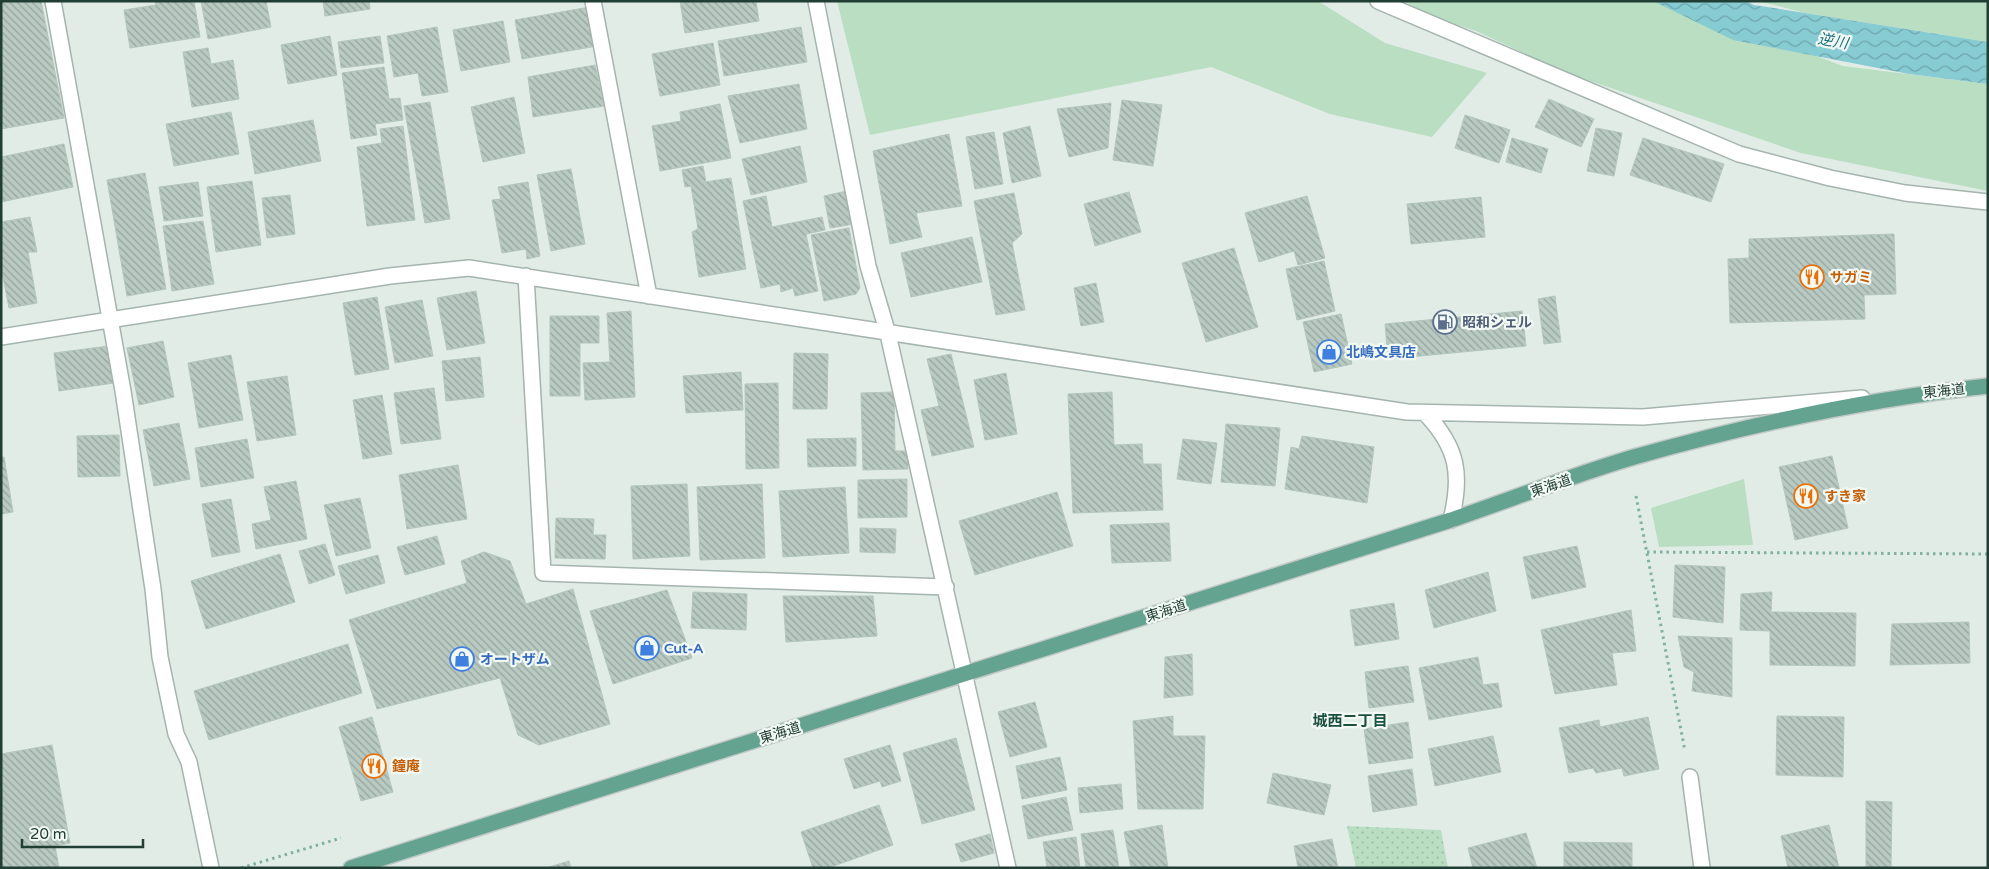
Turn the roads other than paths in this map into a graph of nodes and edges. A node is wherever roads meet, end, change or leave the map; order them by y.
1 (53, 1) edge
2 (593, 1) edge
3 (816, 1) edge
4 (1378, 1) edge
5 (1988, 202) edge
6 (526, 276) junction
7 (648, 296) junction
8 (110, 320) junction
9 (888, 334) junction
10 (1, 337) edge
11 (1988, 386) edge
12 (1911, 394) junction
13 (1426, 414) junction
14 (1451, 520) junction
15 (946, 587) junction
16 (964, 676) junction
17 (1690, 777) road end
18 (211, 868) edge
19 (351, 868) edge
20 (1008, 868) edge
21 (1702, 868) edge

1 - 8 street
2 - 7 street
3 - 9 street
4 - 5 street
6 - 7 street
6 - 8 street
6 - 15 street
7 - 9 street
8 - 10 street
8 - 18 street
9 - 13 street
9 - 15 street
11 - 12 main road, 東海道
12 - 13 street
12 - 14 main road, 東海道
13 - 14 street
14 - 16 main road, 東海道
15 - 16 street
16 - 19 main road, 東海道
16 - 20 street
17 - 21 street

